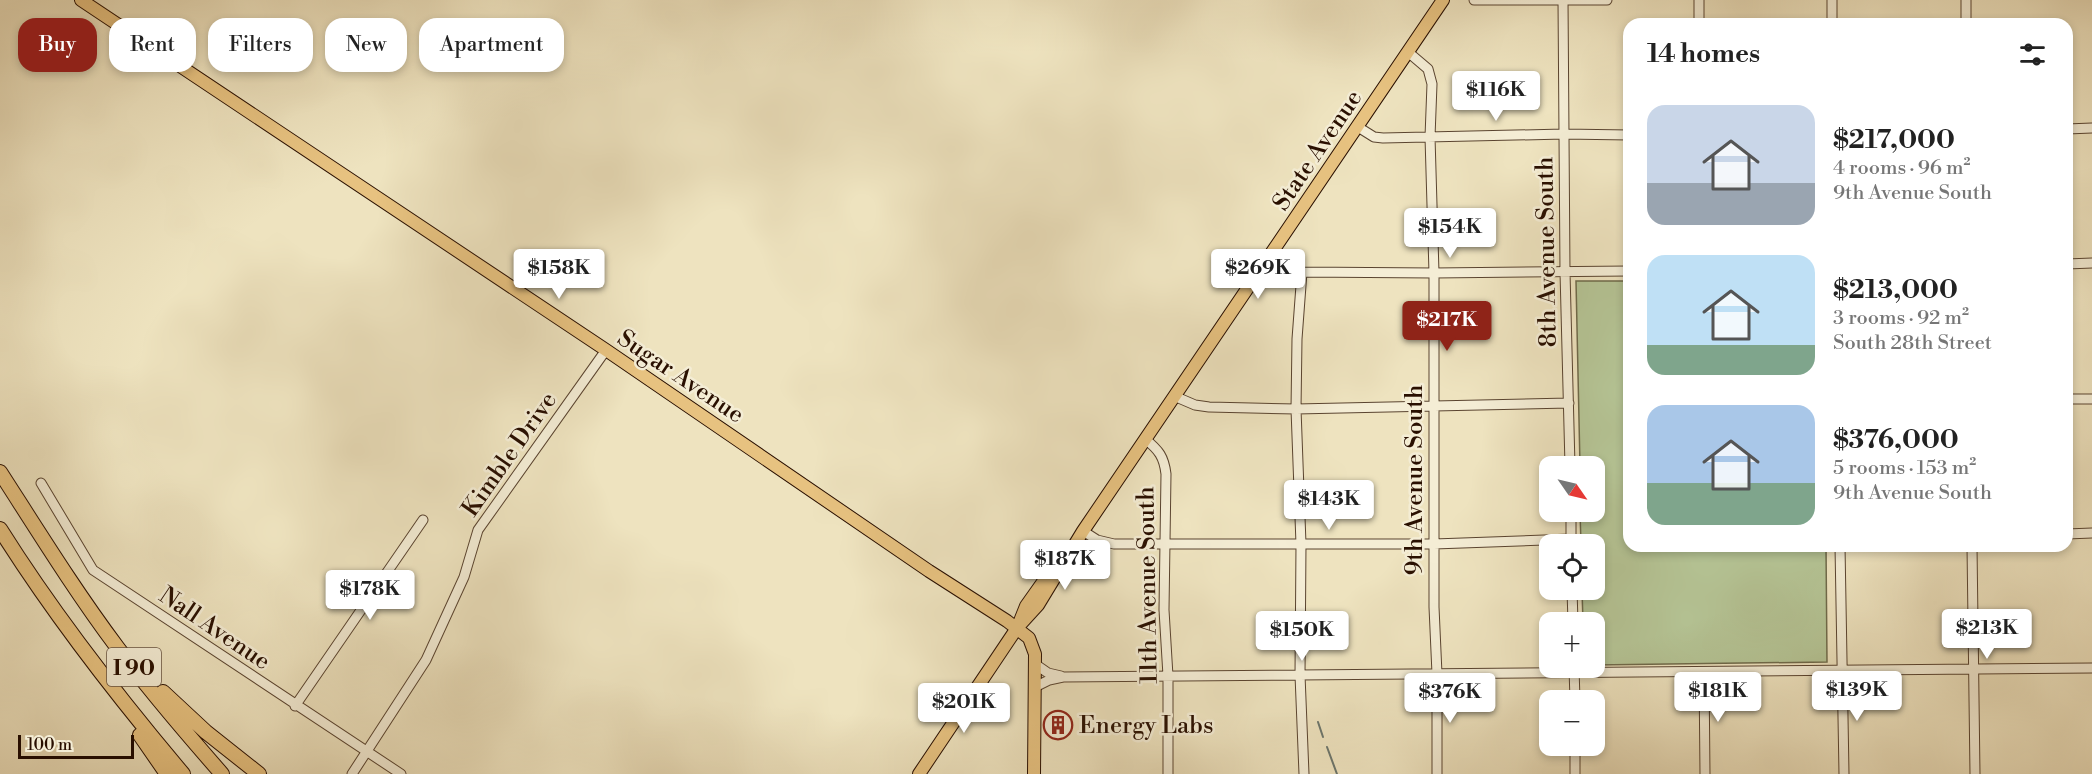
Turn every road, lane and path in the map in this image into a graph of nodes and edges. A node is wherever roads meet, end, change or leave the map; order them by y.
1 (81, 0) edge
2 (1443, 0) edge
3 (1474, 0) edge
4 (1606, 0) edge
5 (1699, 0) edge
6 (1832, 0) edge
7 (1966, 0) edge
8 (1563, 1) edge
9 (1699, 18) edge
10 (1832, 18) edge
11 (1966, 18) edge
12 (1408, 52) junction
13 (1358, 127) junction
14 (2092, 128) edge
15 (2073, 129) edge
16 (1564, 134) junction
17 (1623, 135) edge
18 (1430, 137) junction
19 (1268, 261) junction
20 (2092, 263) edge
21 (2073, 264) edge
22 (1623, 271) edge
23 (1302, 272) junction
24 (1565, 272) junction
25 (1434, 273) junction
26 (606, 350) junction
27 (1174, 396) junction
28 (2073, 399) edge
29 (2092, 399) edge
30 (1569, 403) junction
31 (1432, 406) junction
32 (1296, 409) junction
33 (1145, 439) junction
34 (1570, 456) edge
35 (0, 472) edge
36 (41, 483) dead end
37 (423, 520) dead end
38 (0, 529) edge
39 (1083, 531) junction
40 (2073, 534) edge
41 (2092, 534) edge
42 (1539, 542) edge
43 (1163, 544) junction
44 (1301, 544) junction
45 (1434, 544) junction
46 (1840, 552) edge
47 (1972, 552) edge
48 (53, 555) junction
49 (1017, 628) junction
50 (1035, 664) junction
51 (2092, 668) edge
52 (1974, 669) junction
53 (1605, 670) edge
54 (1842, 670) junction
55 (1539, 671) edge
56 (1704, 672) junction
57 (1437, 674) junction
58 (1300, 675) junction
59 (1168, 676) junction
60 (1064, 677) junction
61 (1035, 687) junction
62 (123, 701) junction
63 (295, 705) junction
64 (368, 751) junction
65 (1575, 756) edge
66 (167, 774) edge
67 (183, 774) edge
68 (222, 774) edge
69 (259, 774) edge
70 (352, 774) edge
71 (401, 774) edge
72 (919, 774) edge
73 (1034, 774) edge
74 (1168, 774) edge
75 (1304, 774) edge
76 (1437, 774) edge
77 (1575, 774) edge
78 (1705, 774) edge
79 (1844, 774) edge
80 (1975, 774) edge

1 - 26 main road, Sugar Avenue
2 - 12 main road, State Avenue
3 - 8 street
4 - 8 street
5 - 9 street
6 - 10 street
7 - 11 street
8 - 16 street, 8th Avenue South
12 - 13 main road, State Avenue
12 - 18 street, 9th Avenue South
13 - 18 street
13 - 19 main road, State Avenue
14 - 15 street
16 - 17 street
16 - 18 street
16 - 24 street, 8th Avenue South
18 - 25 street, 9th Avenue South
19 - 23 street
19 - 27 main road, State Avenue
20 - 21 street
22 - 24 street
23 - 25 street
23 - 32 street
24 - 25 street
24 - 30 street, 8th Avenue South
25 - 31 street, 9th Avenue South
26 - 49 main road, Sugar Avenue
26 - 64 street, Kimble Drive
27 - 32 street
27 - 33 main road, State Avenue
28 - 29 street
30 - 31 street
30 - 34 street, 8th Avenue South
31 - 32 street
31 - 45 street, 9th Avenue South
32 - 44 street
33 - 39 main road, State Avenue
33 - 43 street, 11th Avenue South
35 - 48 highway, I 90
36 - 63 street, Nall Avenue
37 - 63 street
38 - 62 highway, I 90
39 - 43 street
39 - 49 main road, State Avenue
40 - 41 street
42 - 45 street
43 - 44 street
43 - 59 street, 11th Avenue South
44 - 45 street
44 - 58 street
45 - 57 street, 9th Avenue South
46 - 54 street
47 - 52 street
48 - 68 highway, I 90
48 - 69 highway
49 - 50 main road
49 - 72 main road, State Avenue
50 - 60 street
50 - 61 main road
51 - 52 street
52 - 54 street
52 - 80 street
53 - 56 street
54 - 56 street
54 - 79 street
55 - 57 street
56 - 78 street
57 - 58 street
57 - 76 street, 9th Avenue South
58 - 59 street
58 - 75 street
59 - 60 street
59 - 74 street, 11th Avenue South
60 - 61 street
61 - 73 main road
62 - 66 highway
62 - 67 highway, I 90
63 - 64 street, Nall Avenue
64 - 70 street, Kimble Drive
64 - 71 street, Nall Avenue
65 - 77 street

